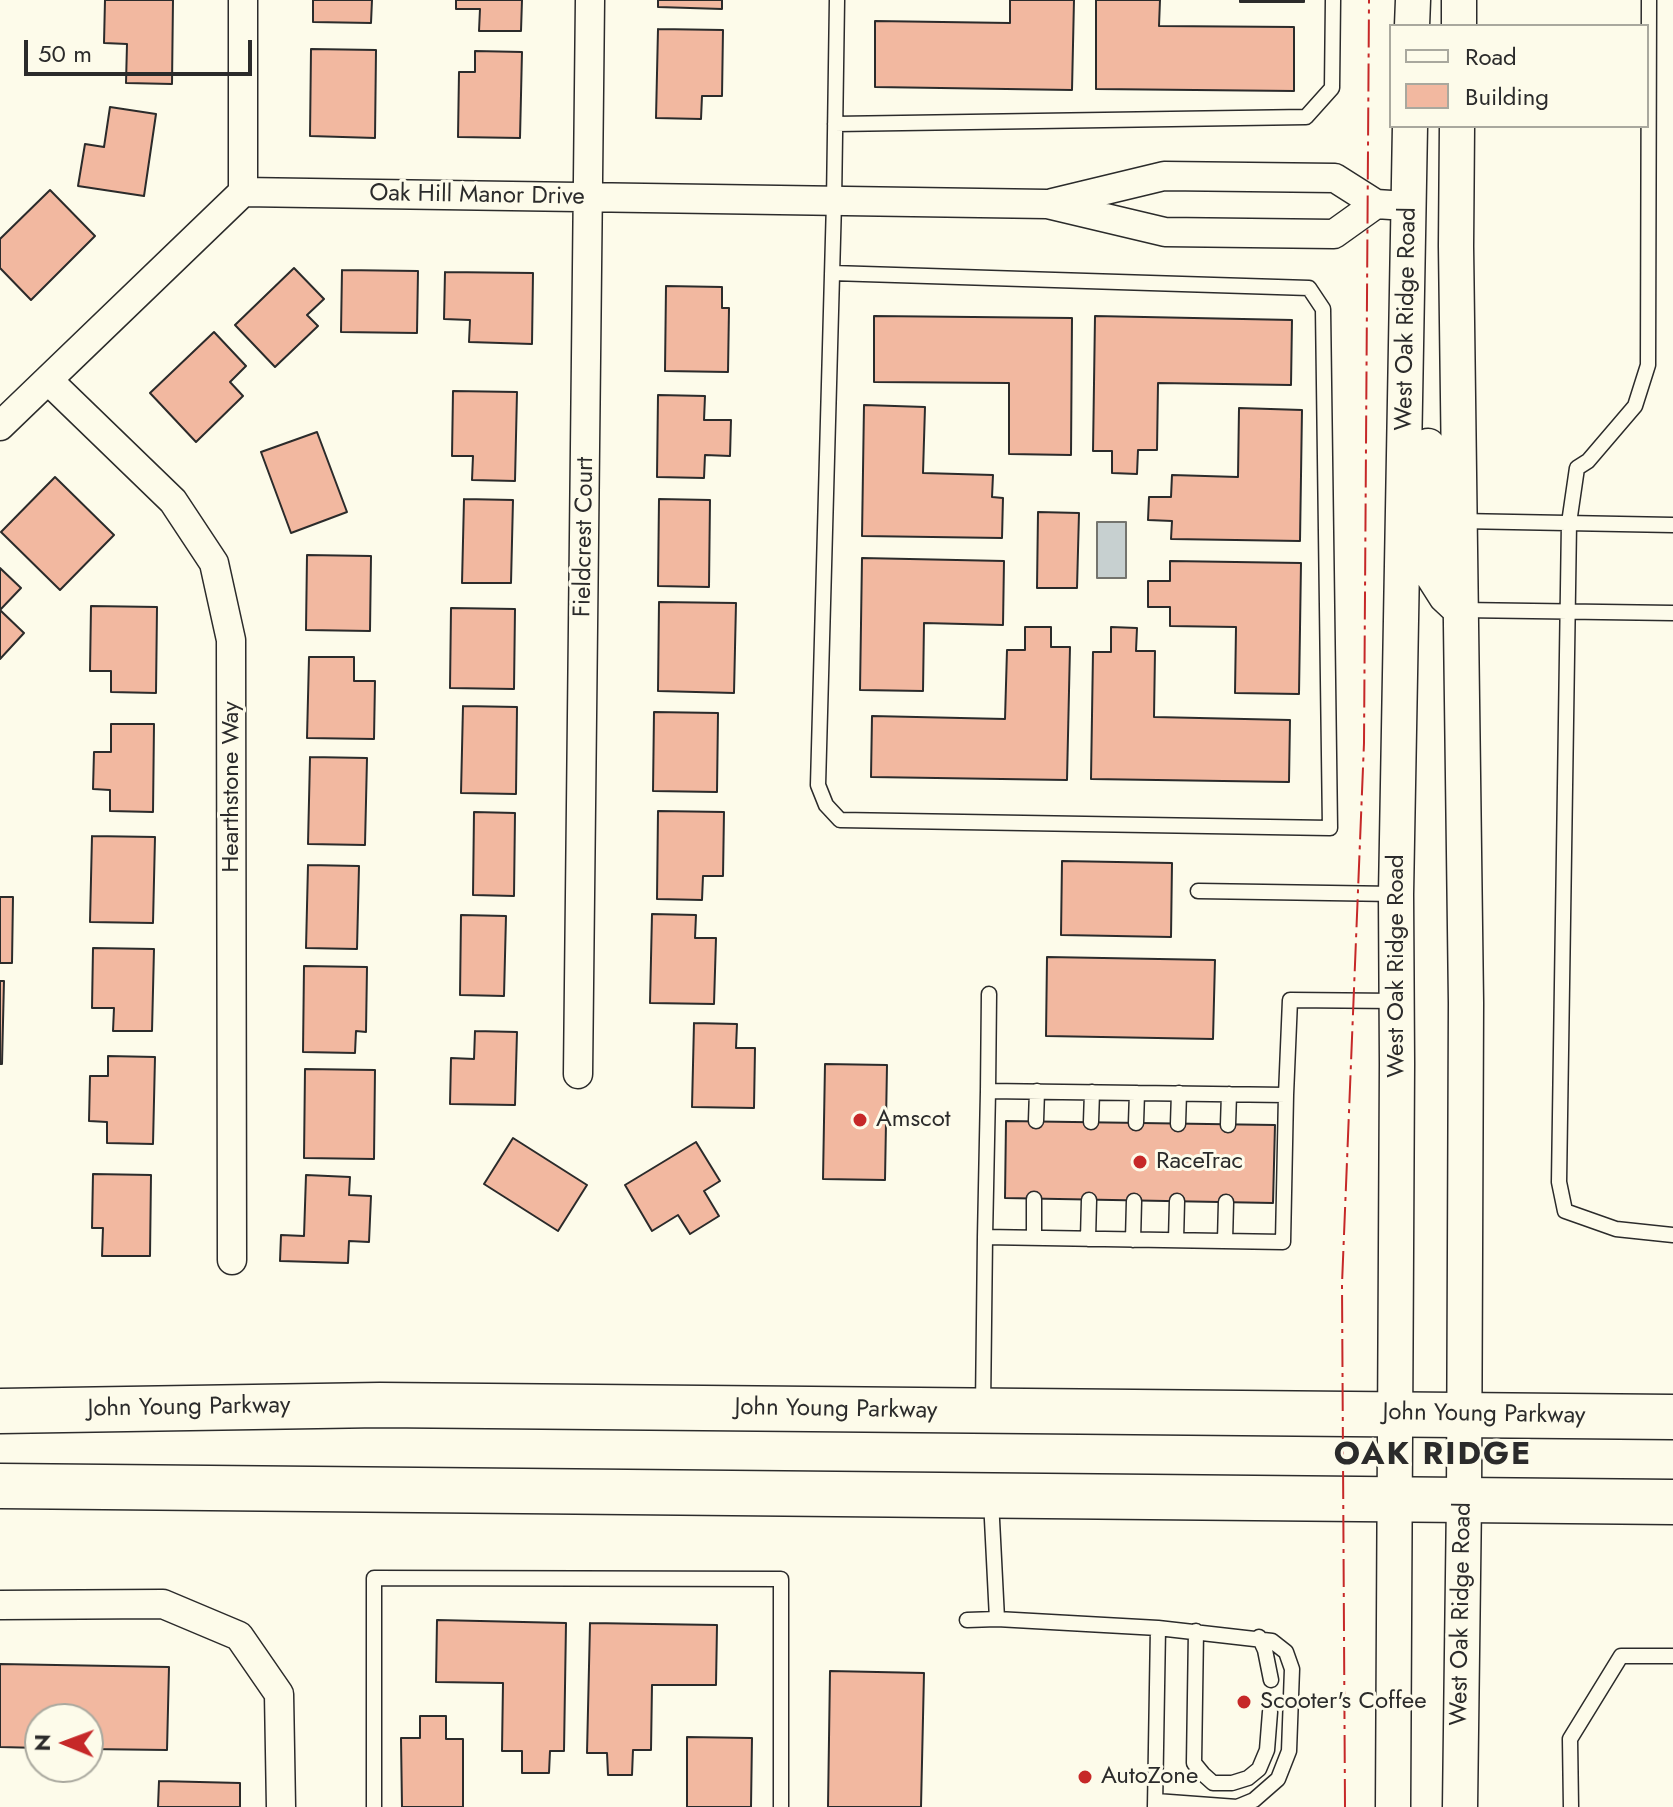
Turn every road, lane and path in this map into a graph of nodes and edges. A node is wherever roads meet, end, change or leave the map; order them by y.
1 (243, 0) edge
2 (590, 0) edge
3 (837, 0) edge
4 (1333, 0) edge
5 (1413, 0) edge
6 (1459, 0) edge
7 (1649, 0) edge
8 (1412, 24) edge
9 (1459, 24) edge
10 (1649, 24) edge
11 (835, 124) junction
12 (1410, 128) edge
13 (1457, 128) edge
14 (1649, 128) edge
15 (243, 192) junction
16 (589, 198) junction
17 (834, 202) junction
18 (1047, 204) junction
19 (1392, 205) junction
20 (832, 273) junction
21 (49, 381) junction
22 (0, 426) edge
23 (1460, 521) junction
24 (1569, 523) junction
25 (1673, 525) edge
26 (1461, 610) junction
27 (1569, 611) junction
28 (1673, 613) edge
29 (1198, 891) dead end
30 (1396, 894) junction
31 (989, 994) dead end
32 (1397, 1001) junction
33 (578, 1074) dead end
34 (988, 1091) junction
35 (1037, 1091) junction
36 (1092, 1092) junction
37 (1137, 1093) junction
38 (1179, 1093) junction
39 (1229, 1094) junction
40 (1286, 1095) junction
41 (1036, 1121) dead end
42 (1091, 1122) dead end
43 (1136, 1123) dead end
44 (1178, 1124) dead end
45 (1228, 1125) dead end
46 (1034, 1199) dead end
47 (1089, 1200) dead end
48 (1134, 1201) dead end
49 (1177, 1201) dead end
50 (1226, 1202) dead end
51 (1673, 1235) edge
52 (985, 1237) junction
53 (1034, 1238) junction
54 (1088, 1239) junction
55 (1133, 1240) junction
56 (1176, 1240) junction
57 (1225, 1241) junction
58 (232, 1260) dead end
59 (0, 1411) edge
60 (983, 1412) junction
61 (1396, 1414) junction
62 (1464, 1415) junction
63 (1673, 1417) edge
64 (0, 1486) edge
65 (991, 1495) junction
66 (1395, 1499) junction
67 (1464, 1499) junction
68 (1673, 1502) edge
69 (0, 1605) edge
70 (997, 1619) junction
71 (967, 1620) dead end
72 (1158, 1628) junction
73 (1196, 1631) junction
74 (1259, 1637) junction
75 (1673, 1656) edge
76 (1271, 1680) dead end
77 (1270, 1712) dead end
78 (1213, 1783) junction
79 (1156, 1804) edge
80 (1213, 1806) edge
81 (281, 1807) edge
82 (374, 1807) edge
83 (781, 1807) edge
84 (1393, 1807) edge
85 (1460, 1807) edge
86 (1571, 1807) edge

1 - 15 street
2 - 16 street, Fieldcrest Court
3 - 11 lane
4 - 11 lane
5 - 8 street
6 - 9 street
7 - 10 lane
11 - 17 lane
12 - 19 street, West Oak Ridge Road
13 - 23 street, West Oak Ridge Road
14 - 24 lane
15 - 16 street, Oak Hill Manor Drive
15 - 21 street
16 - 17 street, Oak Hill Manor Drive
16 - 33 street, Fieldcrest Court
17 - 18 street, Oak Hill Manor Drive
17 - 20 lane
18 - 19 street, Oak Hill Manor Drive
18 - 19 street, Oak Hill Manor Drive
19 - 26 street
19 - 30 street, West Oak Ridge Road
20 - 20 lane
21 - 22 street
21 - 58 street, Hearthstone Way
23 - 24 lane
23 - 26 street, West Oak Ridge Road
24 - 25 lane
24 - 27 lane
26 - 27 lane
26 - 62 street, West Oak Ridge Road
27 - 28 lane
27 - 51 lane
29 - 30 lane
30 - 32 street, West Oak Ridge Road
31 - 34 lane
32 - 40 lane
32 - 61 street, West Oak Ridge Road
34 - 35 lane
34 - 52 lane
35 - 36 lane
35 - 41 lane
36 - 37 lane
36 - 42 lane
37 - 38 lane
37 - 43 lane
38 - 39 lane
38 - 44 lane
39 - 40 lane
39 - 45 lane
40 - 57 lane
46 - 53 lane
47 - 54 lane
48 - 55 lane
49 - 56 lane
50 - 57 lane
52 - 53 lane
52 - 60 lane
53 - 54 lane
54 - 55 lane
55 - 56 lane
56 - 57 lane
59 - 60 highway, John Young Parkway
60 - 61 highway, John Young Parkway
61 - 62 highway, John Young Parkway
61 - 66 street, West Oak Ridge Road
62 - 63 highway, John Young Parkway
62 - 67 street, West Oak Ridge Road
64 - 65 highway
65 - 66 highway
65 - 70 lane
66 - 67 highway
66 - 84 street, West Oak Ridge Road
67 - 68 highway
67 - 85 street, West Oak Ridge Road
69 - 81 street
70 - 71 lane
70 - 72 lane
72 - 73 lane
72 - 79 lane
73 - 74 lane
73 - 78 lane
74 - 76 lane
74 - 80 lane
75 - 86 lane
77 - 78 lane
78 - 80 lane
79 - 80 lane
82 - 83 lane

